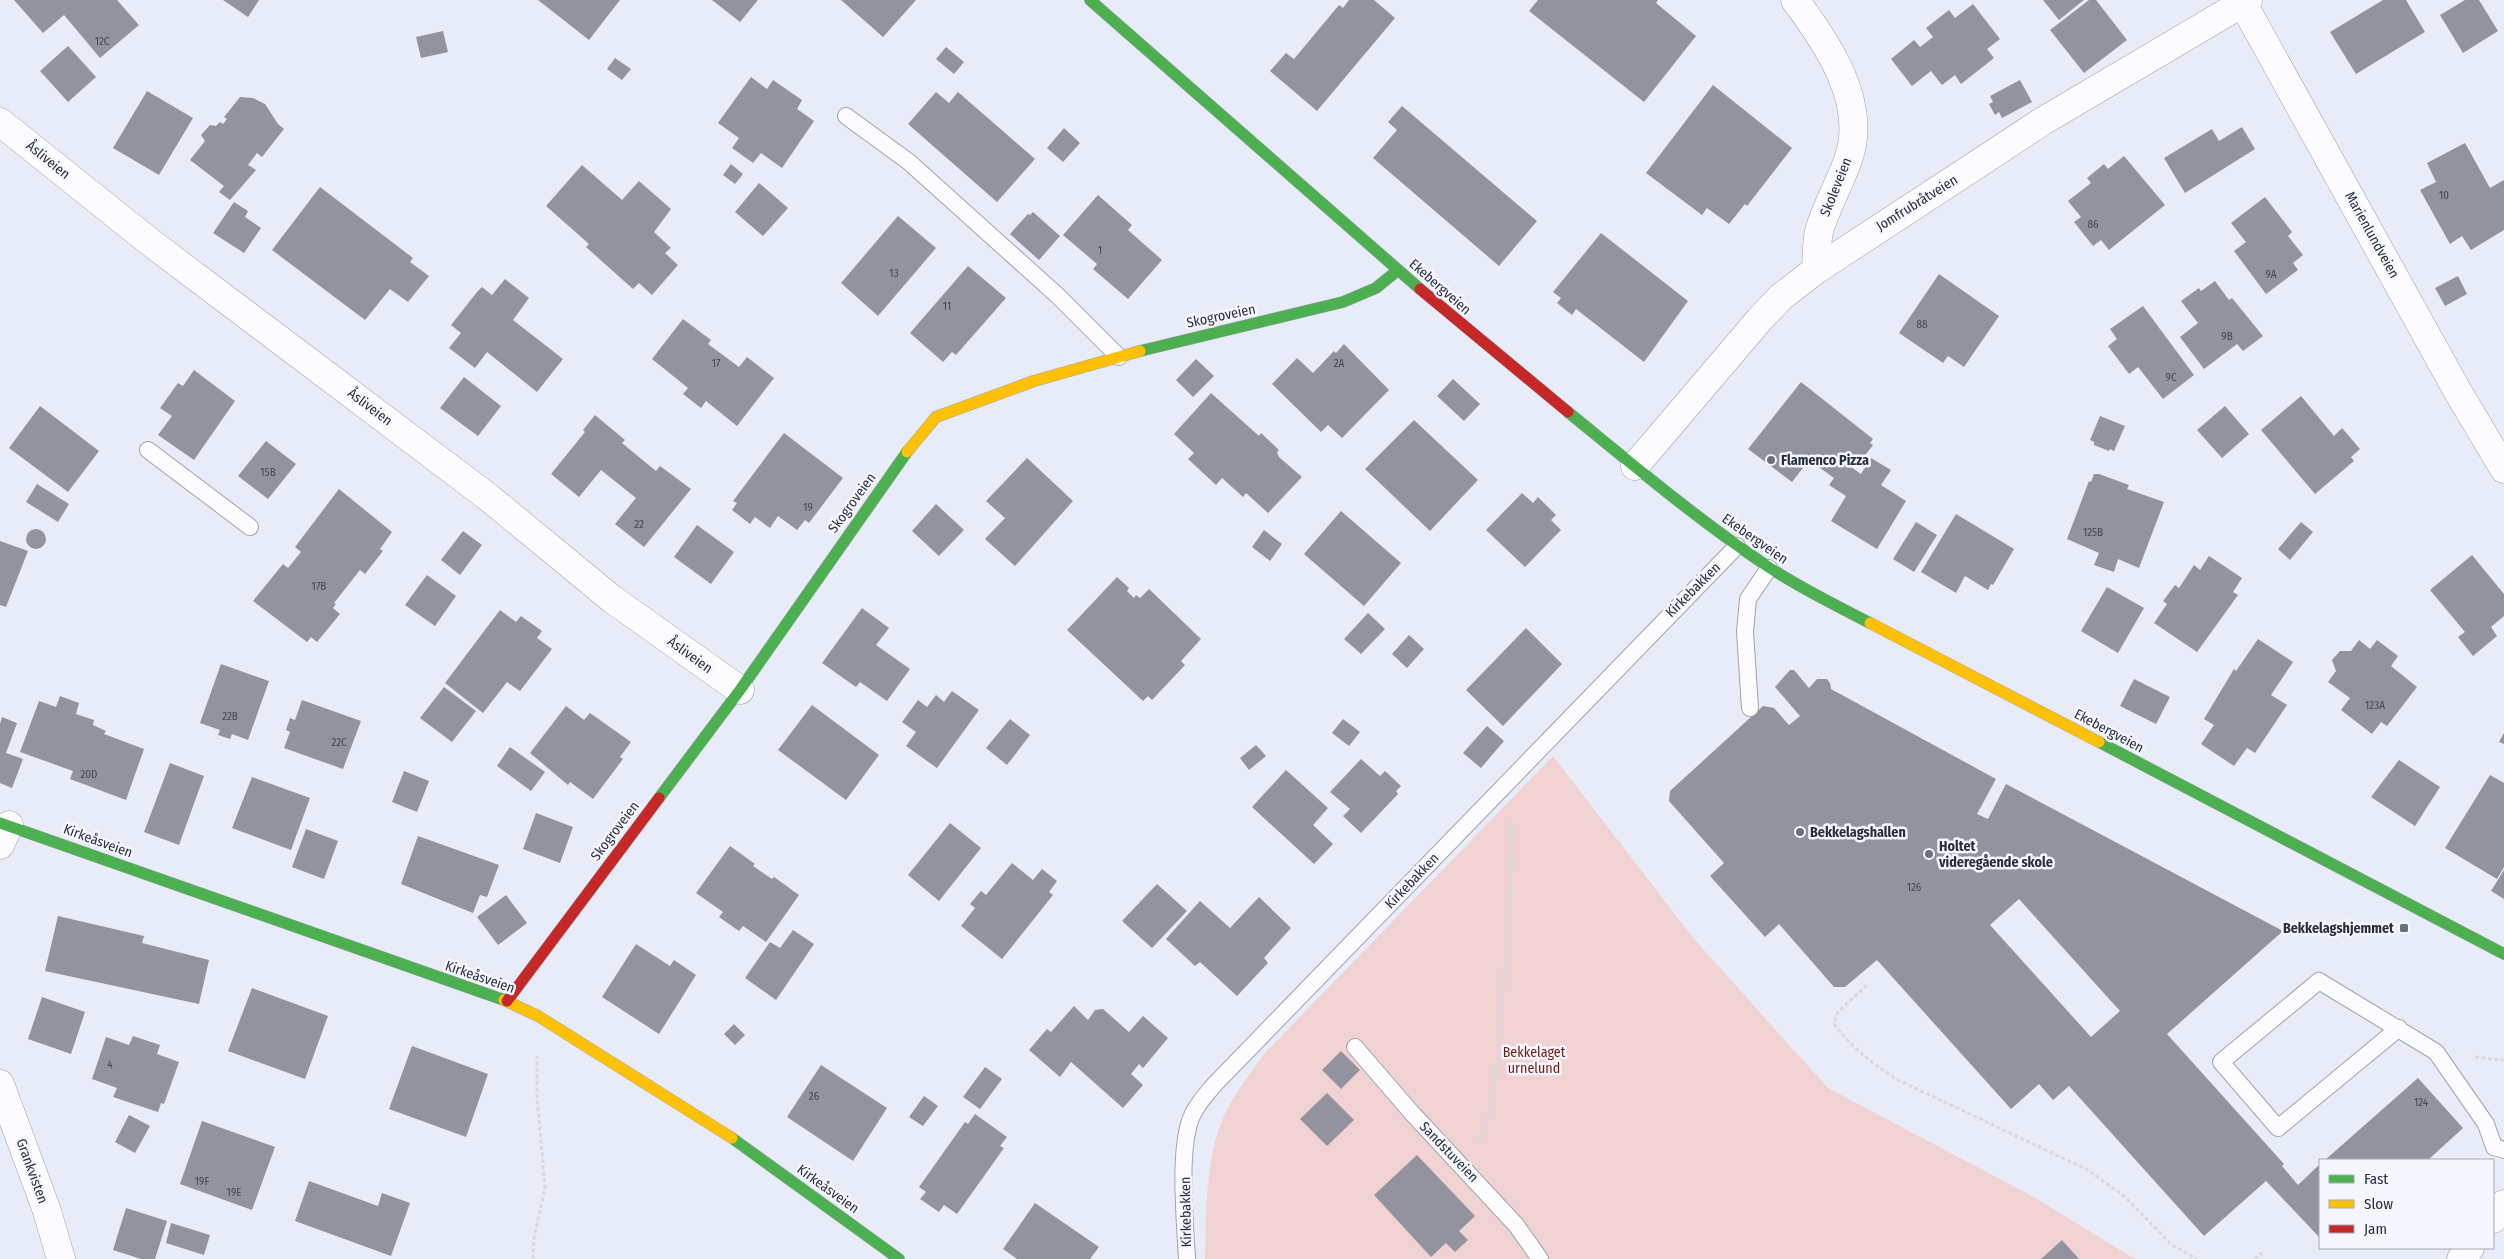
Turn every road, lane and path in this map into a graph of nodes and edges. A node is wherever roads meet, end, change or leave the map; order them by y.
1 (1090, 0) edge
2 (1795, 0) edge
3 (2244, 1) edge
4 (846, 116) dead end
5 (0, 122) edge
6 (1398, 270) junction
7 (1816, 270) junction
8 (1119, 357) junction
9 (148, 450) dead end
10 (1635, 466) junction
11 (2504, 469) edge
12 (250, 527) dead end
13 (1737, 546) junction
14 (1769, 568) junction
15 (740, 690) junction
16 (1750, 708) dead end
17 (1507, 784) junction
18 (3, 831) edge
19 (2504, 954) edge
20 (1867, 985) dead end
21 (507, 1001) junction
22 (538, 1016) junction
23 (2399, 1028) junction
24 (1355, 1047) dead end
25 (0, 1084) edge
26 (2504, 1150) edge
27 (1468, 1172) junction
28 (2504, 1204) edge
29 (2494, 1218) edge
30 (2469, 1249) edge
31 (2262, 1253) dead end
32 (61, 1259) edge
33 (533, 1259) edge
34 (899, 1259) edge
35 (1187, 1259) edge
36 (1540, 1259) edge
37 (2197, 1259) edge
38 (2255, 1259) edge
39 (2461, 1259) edge

1 - 6 street, Ekebergveien
2 - 7 street, Skoleveien
3 - 7 street, Jomfrubråtveien
3 - 11 street, Marienlundveien
4 - 8 lane
5 - 15 street, Åsliveien
6 - 8 street, Skogroveien
6 - 10 street, Ekebergveien
7 - 10 street, Jomfrubråtveien
8 - 15 street, Skogroveien
9 - 12 lane
10 - 13 street, Ekebergveien
13 - 14 street, Ekebergveien
13 - 17 lane, Kirkebakken
14 - 16 lane
14 - 19 street, Ekebergveien
15 - 21 street, Skogroveien
17 - 27 path
17 - 35 lane, Kirkebakken
18 - 21 street, Kirkeåsveien
20 - 37 path
21 - 22 street, Kirkeåsveien
22 - 33 path
22 - 34 street, Kirkeåsveien
23 - 23 lane
23 - 26 lane
24 - 27 lane, Sandstuveien
25 - 32 street, Grankvisten
27 - 36 lane, Sandstuveien
28 - 29 street
30 - 39 street
31 - 38 path

